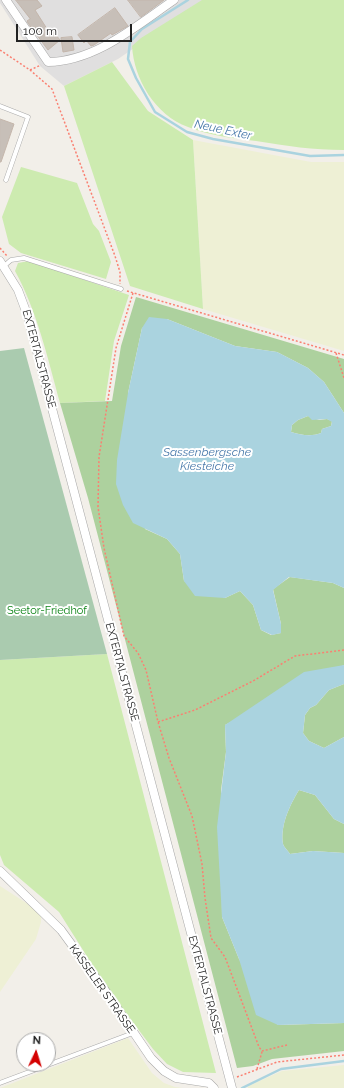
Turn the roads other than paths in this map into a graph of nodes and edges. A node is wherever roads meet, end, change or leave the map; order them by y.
1 (6, 0) edge
2 (174, 0) edge
3 (0, 106) edge
4 (6, 180) dead end
5 (2, 264) edge
6 (121, 288) road end
7 (0, 871) edge
8 (133, 1033) junction
9 (0, 1084) edge
10 (214, 1088) edge
11 (232, 1088) edge

1 - 2 street
3 - 4 lane
5 - 6 lane
5 - 11 street, EXTERTALSTRASSE
7 - 8 street, KASSELER STRASSE
8 - 9 lane
8 - 10 street, KASSELER STRASSE

